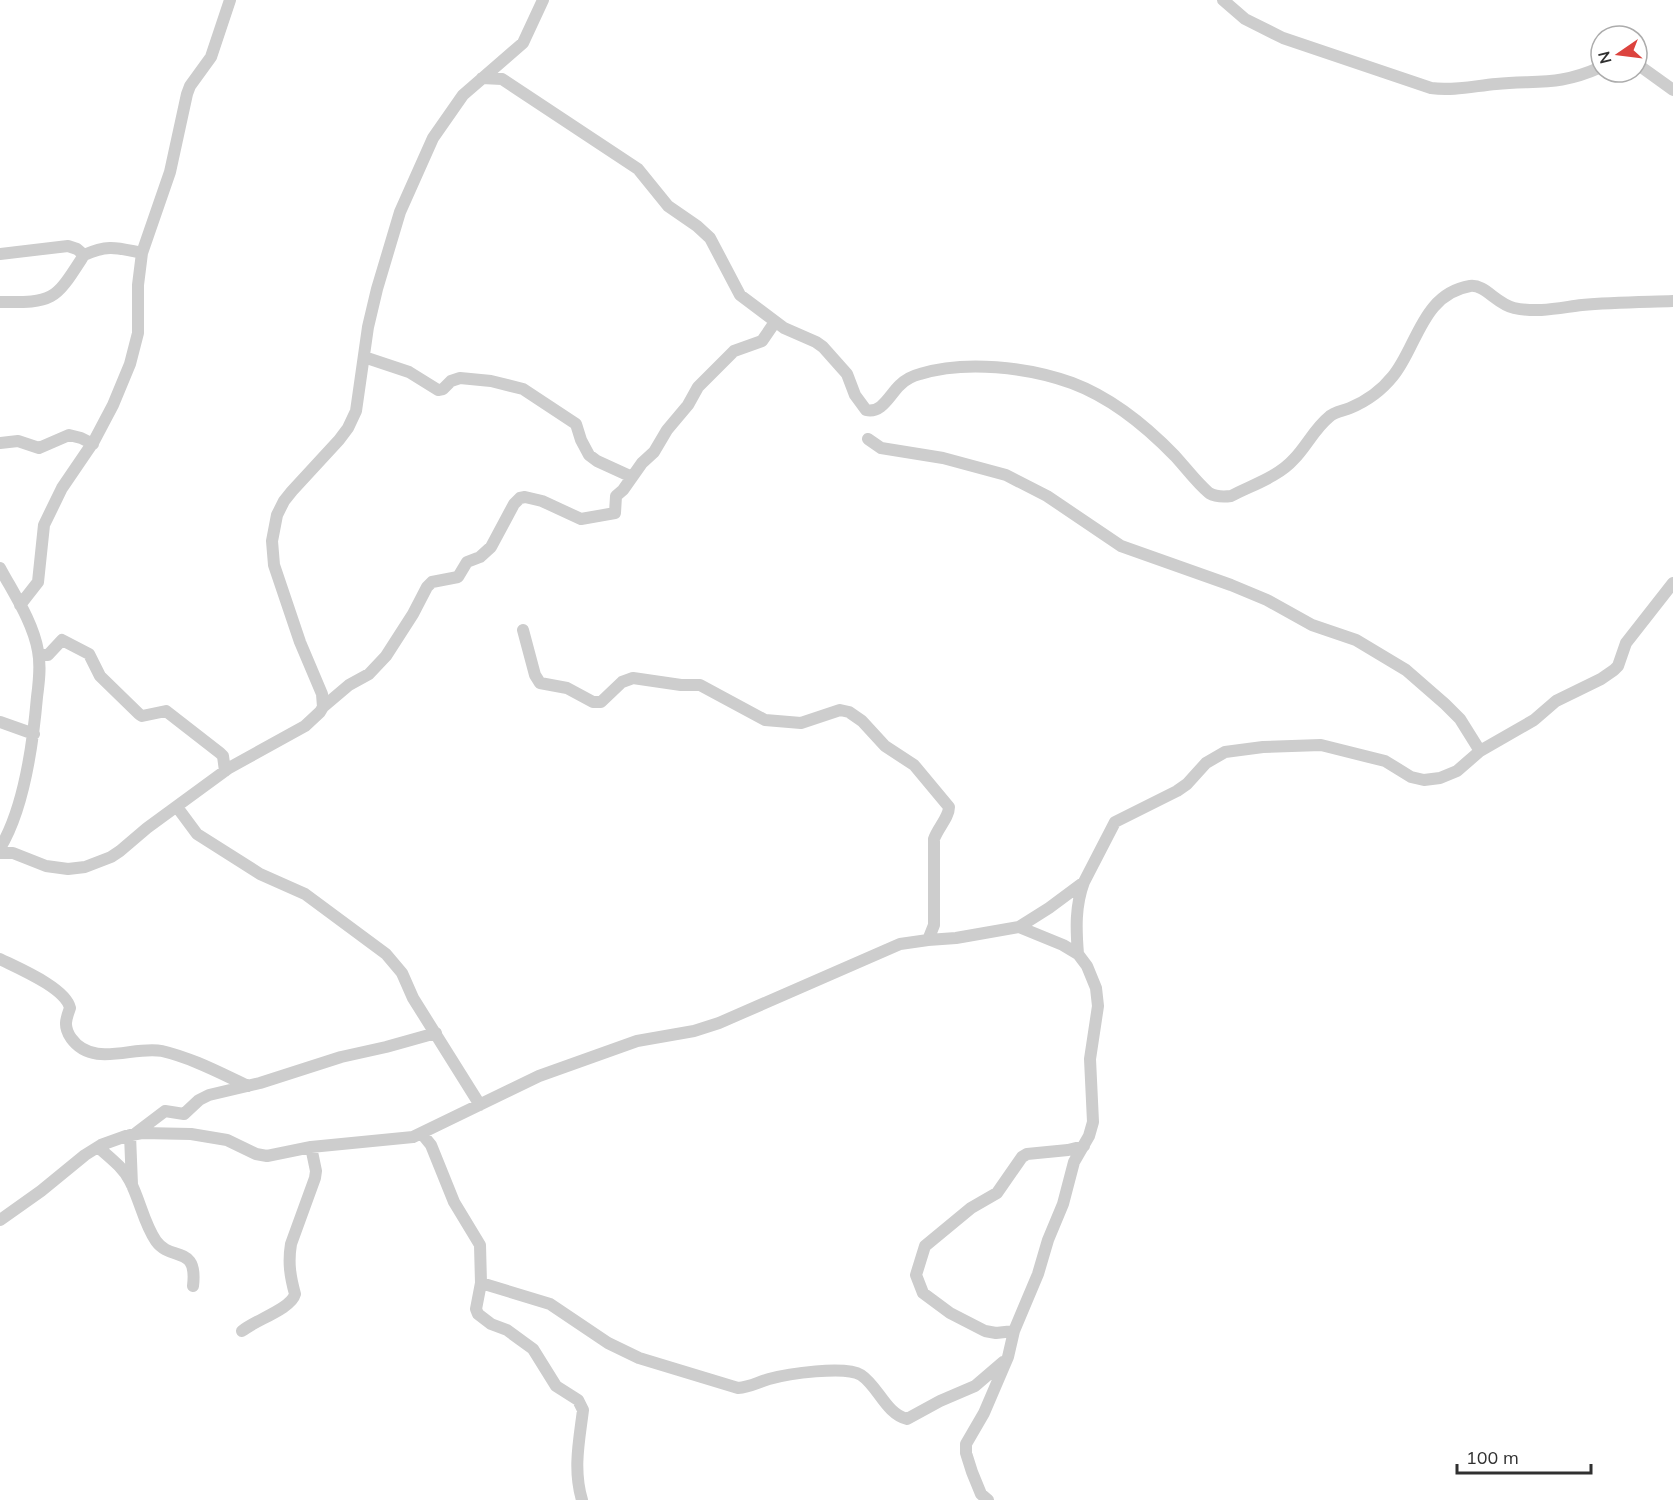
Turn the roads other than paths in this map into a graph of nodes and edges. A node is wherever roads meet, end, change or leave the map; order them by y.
1 (230, 0) edge
2 (543, 0) edge
3 (1223, 0) edge
4 (1589, 73) edge
5 (1649, 73) edge
6 (482, 78) junction
7 (1673, 90) edge
8 (142, 253) junction
9 (0, 254) edge
10 (84, 255) junction
11 (1673, 301) edge
12 (0, 302) edge
13 (775, 322) junction
14 (364, 357) junction
15 (868, 439) dead end
16 (0, 443) edge
17 (93, 444) junction
18 (632, 477) junction
19 (0, 568) edge
20 (1673, 583) edge
21 (20, 605) junction
22 (523, 630) dead end
23 (39, 655) junction
24 (323, 707) junction
25 (0, 722) edge
26 (34, 734) junction
27 (1480, 751) junction
28 (225, 771) junction
29 (177, 807) junction
30 (0, 848) edge
31 (0, 853) edge
32 (1084, 882) junction
33 (1019, 927) junction
34 (928, 939) junction
35 (1078, 954) junction
36 (0, 959) edge
37 (436, 1033) junction
38 (248, 1086) junction
39 (480, 1105) junction
40 (132, 1134) junction
41 (422, 1134) junction
42 (1084, 1146) junction
43 (98, 1147) junction
44 (311, 1147) junction
45 (132, 1186) junction
46 (0, 1220) edge
47 (481, 1283) junction
48 (193, 1286) dead end
49 (242, 1331) dead end
50 (1014, 1331) junction
51 (1008, 1357) junction
52 (582, 1500) edge
53 (988, 1500) edge

1 - 8 street
2 - 6 street
3 - 4 street
5 - 7 street
6 - 13 street
6 - 14 street
8 - 10 street
8 - 17 street
9 - 10 street
10 - 12 street
11 - 13 street
13 - 18 street
14 - 18 street
14 - 24 street
15 - 27 street
16 - 17 street
17 - 21 street
18 - 24 street
19 - 21 street
20 - 27 street
21 - 23 street
22 - 34 street
23 - 26 street
23 - 28 street
24 - 28 street
25 - 26 street
26 - 30 street
27 - 32 street
28 - 29 street
29 - 31 street
29 - 37 street
32 - 33 street
32 - 35 street
33 - 34 street
33 - 35 street
34 - 39 street
35 - 42 street
36 - 38 street
37 - 38 street
37 - 39 street
38 - 40 street
39 - 41 street
40 - 43 street
40 - 44 street
40 - 45 street
41 - 44 street
41 - 47 street
42 - 50 street
42 - 50 street
43 - 45 street
43 - 46 street
44 - 49 street
45 - 48 street
47 - 51 street
47 - 52 street
50 - 51 street
51 - 53 street

